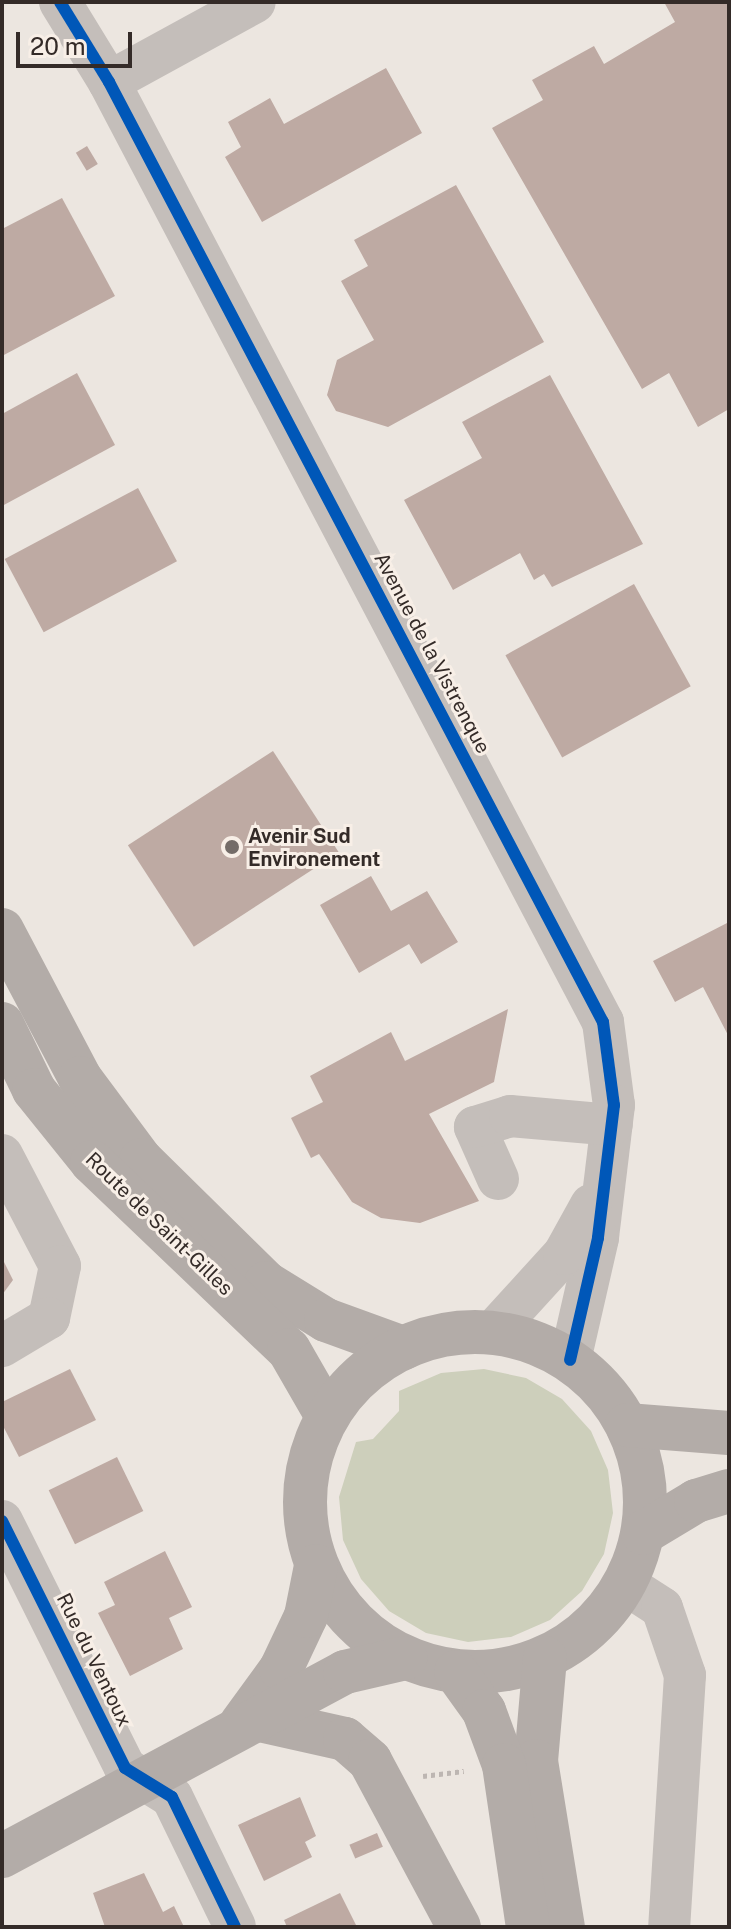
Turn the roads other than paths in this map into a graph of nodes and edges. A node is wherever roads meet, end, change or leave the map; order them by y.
1 (60, 2) edge
2 (255, 2) edge
3 (109, 82) junction
4 (2, 930) edge
5 (2, 1024) edge
6 (612, 1125) junction
7 (2, 1155) edge
8 (498, 1179) dead end
9 (605, 1179) junction
10 (492, 1333) junction
11 (2, 1346) edge
12 (403, 1348) junction
13 (570, 1360) junction
14 (327, 1416) junction
15 (627, 1425) junction
16 (729, 1433) edge
17 (729, 1491) edge
18 (2, 1521) edge
19 (643, 1533) junction
20 (316, 1566) junction
21 (625, 1584) junction
22 (405, 1658) junction
23 (545, 1658) junction
24 (456, 1672) junction
25 (246, 1727) junction
26 (159, 1789) junction
27 (2, 1856) edge
28 (235, 1927) edge
29 (459, 1927) edge
30 (528, 1927) edge
31 (563, 1927) edge
32 (669, 1927) edge

1 - 3 street, Avenue de la Vistrenque
2 - 3 street
3 - 6 street, Avenue de la Vistrenque
4 - 12 main road, Route de Saint-Gilles
5 - 14 main road, Route de Saint-Gilles
6 - 8 street
6 - 9 street, Avenue de la Vistrenque
7 - 11 street
9 - 10 street, Avenue de la Vistrenque
9 - 13 street, Avenue de la Vistrenque
10 - 12 main road
10 - 13 main road
12 - 14 main road
13 - 15 main road
14 - 20 main road
15 - 16 main road
15 - 19 main road
17 - 19 main road
18 - 26 street, Rue du Ventoux
19 - 21 main road
20 - 22 main road
20 - 25 main road
21 - 23 main road
21 - 32 street
22 - 24 main road
22 - 25 main road
23 - 24 main road
23 - 31 main road
24 - 30 main road
25 - 26 main road
25 - 29 main road
26 - 27 main road
26 - 28 street

